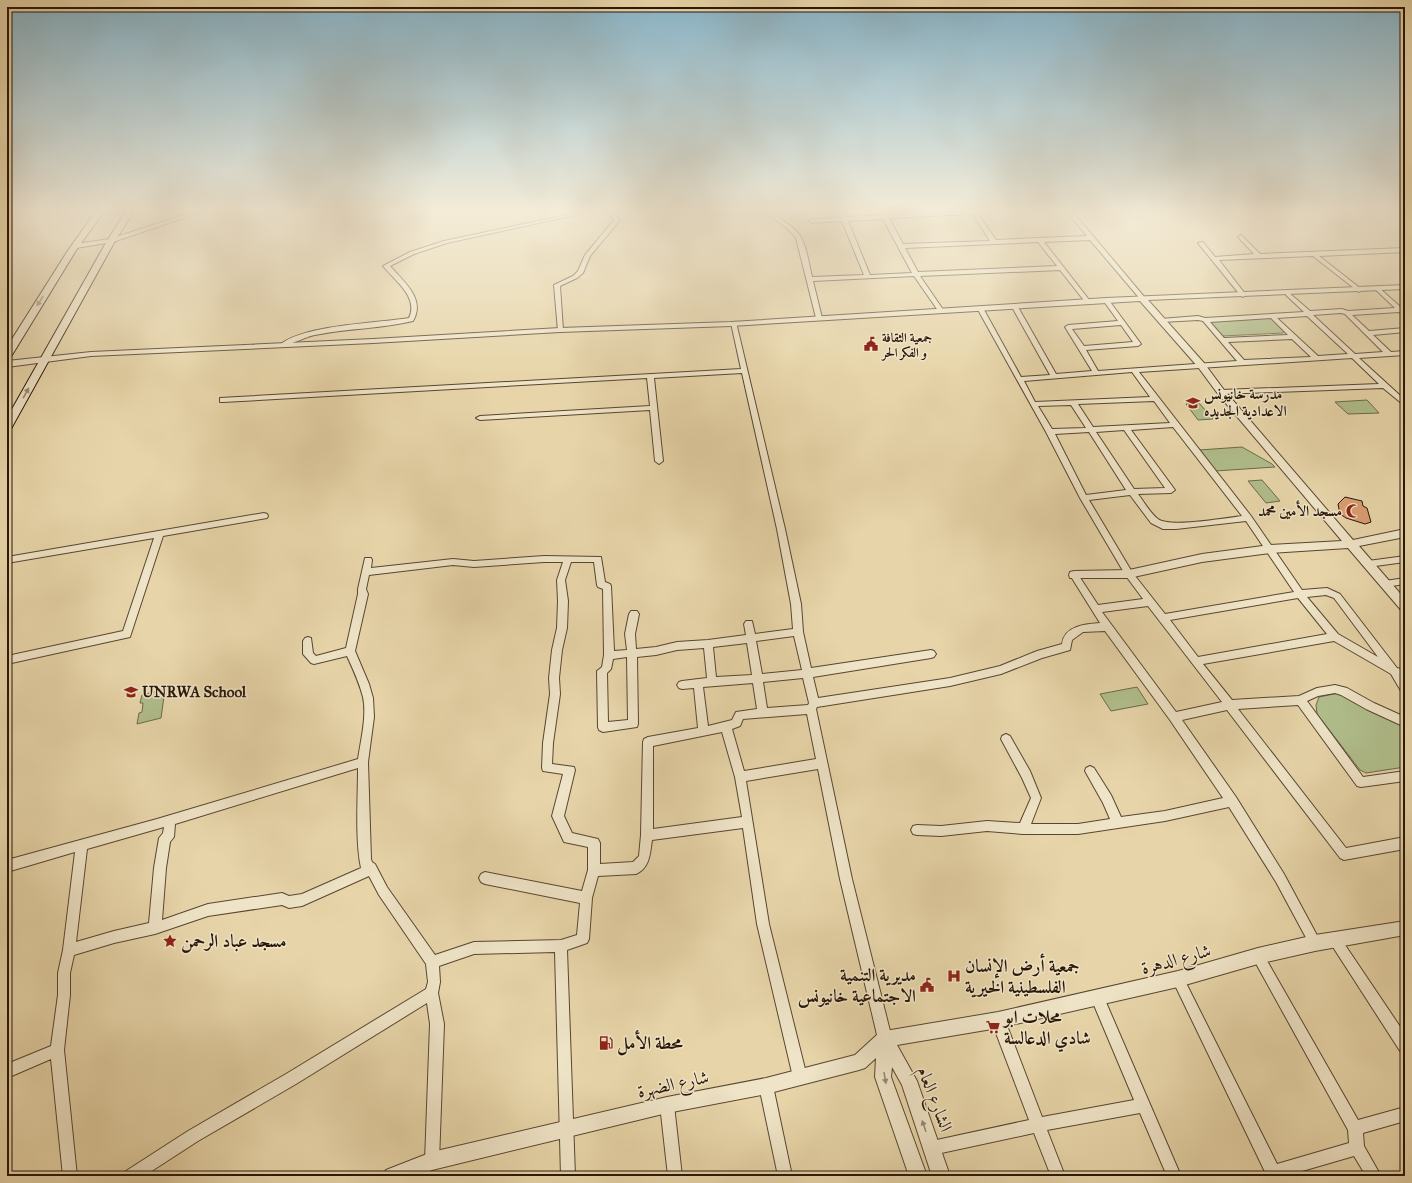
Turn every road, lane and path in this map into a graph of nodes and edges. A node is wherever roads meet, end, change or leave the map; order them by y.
1 (63, 266) edge
2 (97, 266) edge
3 (386, 266) edge
4 (584, 266) edge
5 (806, 266) edge
6 (864, 266) edge
7 (912, 266) edge
8 (1116, 266) edge
9 (1219, 266) edge
10 (1329, 266) edge
11 (1062, 268) joint
12 (916, 274) junction
13 (868, 277) junction
14 (809, 279) junction
15 (1405, 287) edge
16 (1378, 289) junction
17 (1358, 290) junction
18 (1288, 294) junction
19 (1243, 295) junction
20 (1143, 299) junction
21 (1106, 300) junction
22 (1088, 302) junction
23 (1015, 307) junction
24 (980, 308) junction
25 (941, 311) junction
26 (1402, 312) edge
27 (1308, 313) junction
28 (1347, 313) junction
29 (1272, 316) junction
30 (819, 318) junction
31 (1162, 320) junction
32 (1205, 320) junction
33 (1122, 323) junction
34 (734, 324) junction
35 (560, 330) junction
36 (1405, 330) edge
37 (1367, 333) junction
38 (1294, 336) junction
39 (1223, 340) junction
40 (283, 345) junction
41 (1082, 348) junction
42 (1389, 354) junction
43 (1405, 354) edge
44 (7, 355) edge
45 (1354, 356) junction
46 (45, 358) junction
47 (1317, 359) junction
48 (1243, 363) junction
49 (7, 364) edge
50 (1201, 365) junction
51 (1134, 370) junction
52 (741, 371) dead end
53 (1096, 372) junction
54 (650, 376) junction
55 (1054, 376) junction
56 (1019, 379) junction
57 (1385, 386) junction
58 (1221, 392) junction
59 (1155, 399) junction
60 (223, 400) dead end
61 (1073, 403) junction
62 (1033, 404) junction
63 (1405, 404) edge
64 (653, 408) junction
65 (480, 418) dead end
66 (1175, 425) junction
67 (7, 427) edge
68 (1126, 428) junction
69 (1091, 429) junction
70 (1050, 432) junction
71 (660, 461) dead end
72 (1132, 492) junction
73 (1084, 498) junction
74 (264, 516) dead end
75 (1248, 518) junction
76 (1405, 533) edge
77 (160, 534) junction
78 (1351, 544) junction
79 (1270, 549) junction
80 (568, 559) junction
81 (1405, 559) edge
82 (7, 560) edge
83 (368, 560) dead end
84 (1368, 564) junction
85 (366, 572) junction
86 (1129, 574) junction
87 (1074, 575) joint
88 (1405, 581) edge
89 (1385, 584) junction
90 (1300, 594) junction
91 (1150, 602) junction
92 (1405, 607) edge
93 (1095, 609) junction
94 (634, 614) dead end
95 (1162, 618) junction
96 (749, 624) dead end
97 (1107, 627) junction
98 (798, 632) junction
99 (1335, 637) junction
100 (751, 638) junction
101 (308, 641) dead end
102 (708, 644) junction
103 (350, 651) junction
104 (632, 654) junction
105 (931, 654) dead end
106 (609, 656) junction
107 (7, 660) edge
108 (1196, 661) junction
109 (1394, 671) junction
110 (807, 673) junction
111 (1405, 674) edge
112 (757, 679) junction
113 (712, 682) junction
114 (698, 684) junction
115 (682, 686) dead end
116 (1405, 688) edge
117 (1300, 700) junction
118 (1229, 705) junction
119 (812, 706) junction
120 (763, 713) junction
121 (1174, 717) junction
122 (1405, 722) edge
123 (726, 727) junction
124 (704, 731) junction
125 (1006, 739) dead end
126 (363, 762) junction
127 (823, 763) junction
128 (1090, 771) dead end
129 (1405, 776) edge
130 (740, 777) junction
131 (1232, 801) junction
132 (170, 820) junction
133 (748, 822) junction
134 (1118, 823) junction
135 (1023, 829) junction
136 (917, 830) dead end
137 (647, 835) junction
138 (1405, 843) edge
139 (82, 845) junction
140 (7, 866) edge
141 (594, 870) junction
142 (368, 871) junction
143 (485, 878) dead end
144 (586, 898) junction
145 (155, 928) junction
146 (1405, 928) edge
147 (1335, 940) junction
148 (1315, 943) junction
149 (561, 946) junction
150 (69, 950) junction
151 (1258, 956) junction
152 (432, 962) junction
153 (1178, 980) junction
154 (432, 993) junction
155 (1097, 998) junction
156 (998, 1020) junction
157 (885, 1039) junction
158 (1405, 1046) edge
159 (57, 1050) junction
160 (7, 1071) edge
161 (800, 1077) junction
162 (766, 1086) junction
163 (667, 1105) junction
164 (1143, 1106) junction
165 (1405, 1114) edge
166 (1038, 1124) junction
167 (566, 1128) junction
168 (1355, 1128) junction
169 (932, 1148) junction
170 (1357, 1148) junction
171 (432, 1162) junction
172 (1274, 1174) edge
173 (70, 1176) edge
174 (131, 1176) edge
175 (392, 1176) edge
176 (568, 1176) edge
177 (675, 1176) edge
178 (785, 1176) edge
179 (918, 1176) edge
180 (941, 1176) edge
181 (1058, 1176) edge
182 (1174, 1176) edge
183 (1374, 1176) edge

1 -> 44 main road
2 - 46 main road
3 - 40 street
4 - 35 street
5 - 14 street
6 - 13 street
7 - 12 street
8 - 20 street
9 - 19 street
10 - 17 street
11 - 12 street
11 - 22 street
12 - 13 street
12 - 25 street
13 - 14 street
14 - 30 street
15 - 16 street
16 - 17 street
16 - 26 street
17 - 18 street
18 - 19 street
18 - 27 street
19 - 20 street
20 - 21 street
20 - 31 street
21 - 22 street
21 - 33 street
22 - 23 street
23 - 24 street
23 - 55 street
24 - 25 street
24 - 56 street
25 - 30 street
26 - 28 street
27 - 28 street
27 - 29 street
27 - 45 street
28 - 37 street
29 - 32 street
29 - 38 street
30 - 34 street
31 - 32 street
31 - 50 street
32 - 39 street
33 - 41 street
33 - 41 street
34 - 35 street
34 - 98 street
35 - 40 street
36 - 37 street
37 - 42 street
38 - 39 street
38 - 47 street
39 - 48 street
40 - 46 street
41 - 53 street
42 - 43 street
42 - 45 street
45 - 47 street
45 - 57 street
46 - 49 street
67 -> 46 main road
47 - 48 street
48 - 50 street
50 - 51 street
50 - 58 street
51 - 53 street
51 - 59 street
52 - 54 street
53 - 55 street
54 - 60 street
54 - 64 street
55 - 56 street
56 - 62 street
57 - 58 street
57 - 63 street
58 - 78 street
59 - 61 street
59 - 66 street
61 - 62 street
61 - 69 street
62 - 70 street
64 - 65 street
64 - 71 street
66 - 68 street
66 - 75 street
68 - 69 street
68 - 72 street
69 - 70 street
69 - 72 street
70 - 73 street
72 - 73 street
72 - 75 street
73 - 86 street
74 - 77 street
75 - 79 street
76 - 78 street
77 - 82 street
77 - 107 street
78 - 79 street
78 - 84 street
79 - 86 street
79 - 90 street
80 - 85 street
80 - 106 street
80 - 141 street
81 - 84 street
83 - 85 street
84 - 89 street
85 - 103 street
86 - 87 street
86 - 91 street
87 - 93 street
88 - 89 street
89 - 92 street
90 - 95 street
90 - 99 street
90 - 109 street
91 - 93 street
91 - 95 street
93 - 97 street
94 - 104 street
95 - 108 street
96 - 100 street
97 - 119 street
97 - 121 street
98 - 100 street
98 - 110 street
99 - 108 street
99 - 109 street
100 - 102 street
100 - 112 street
101 - 103 street
102 - 104 street
102 - 113 street
103 - 126 street
104 - 106 street
104 - 106 street
105 - 110 street
108 - 118 street
109 - 111 street
109 - 116 street
110 - 112 street
110 - 119 street
112 - 113 street
112 - 120 street
113 - 114 street
114 - 115 street
114 - 124 street
117 - 118 street
117 - 122 street
117 - 129 street
118 - 121 street
118 - 138 street
119 - 120 street
119 - 127 street
120 - 123 street
121 - 131 street
123 - 124 street
123 - 130 street
124 - 137 street
125 - 135 street
126 - 132 street
126 - 142 street
127 - 130 street
127 - 157 street
128 - 134 street
130 - 133 street
131 - 134 street
131 - 148 street
132 - 139 street
132 - 145 street
133 - 137 street
133 - 161 street
134 - 135 street
135 - 136 street
137 - 141 street
139 - 140 street
139 - 150 street
141 - 144 street
142 - 145 street
142 - 152 street
143 - 144 street
144 - 149 street
145 - 150 street
146 - 147 street, شارع الدهرة
147 - 148 street, شارع الدهرة
147 - 158 street
148 - 151 street, شارع الدهرة
149 - 152 street
149 - 167 street
150 - 159 street
151 - 153 street, شارع الدهرة
151 - 168 street
152 - 154 street
153 - 155 street, شارع الدهرة
153 - 172 street
154 - 171 street
154 - 174 street
155 - 156 street, شارع الدهرة
155 - 164 street
156 - 157 street, شارع الدهرة
156 - 166 street
157 - 161 street, شارع الضهرة
169 -> 157 street, الشارع العام
157 -> 179 street
159 - 160 street
159 - 173 street
161 - 162 street, شارع الضهرة
162 - 163 street, شارع الضهرة
162 - 178 street
163 - 167 street, شارع الضهرة
163 - 177 street
164 - 166 street
164 - 182 street
165 - 168 street
166 - 169 street
166 - 181 street
167 - 171 street, شارع الضهرة
167 - 176 street
168 - 170 street
169 - 180 street, الشارع العام
170 - 172 street
170 - 183 street
171 - 175 street, شارع الضهرة

